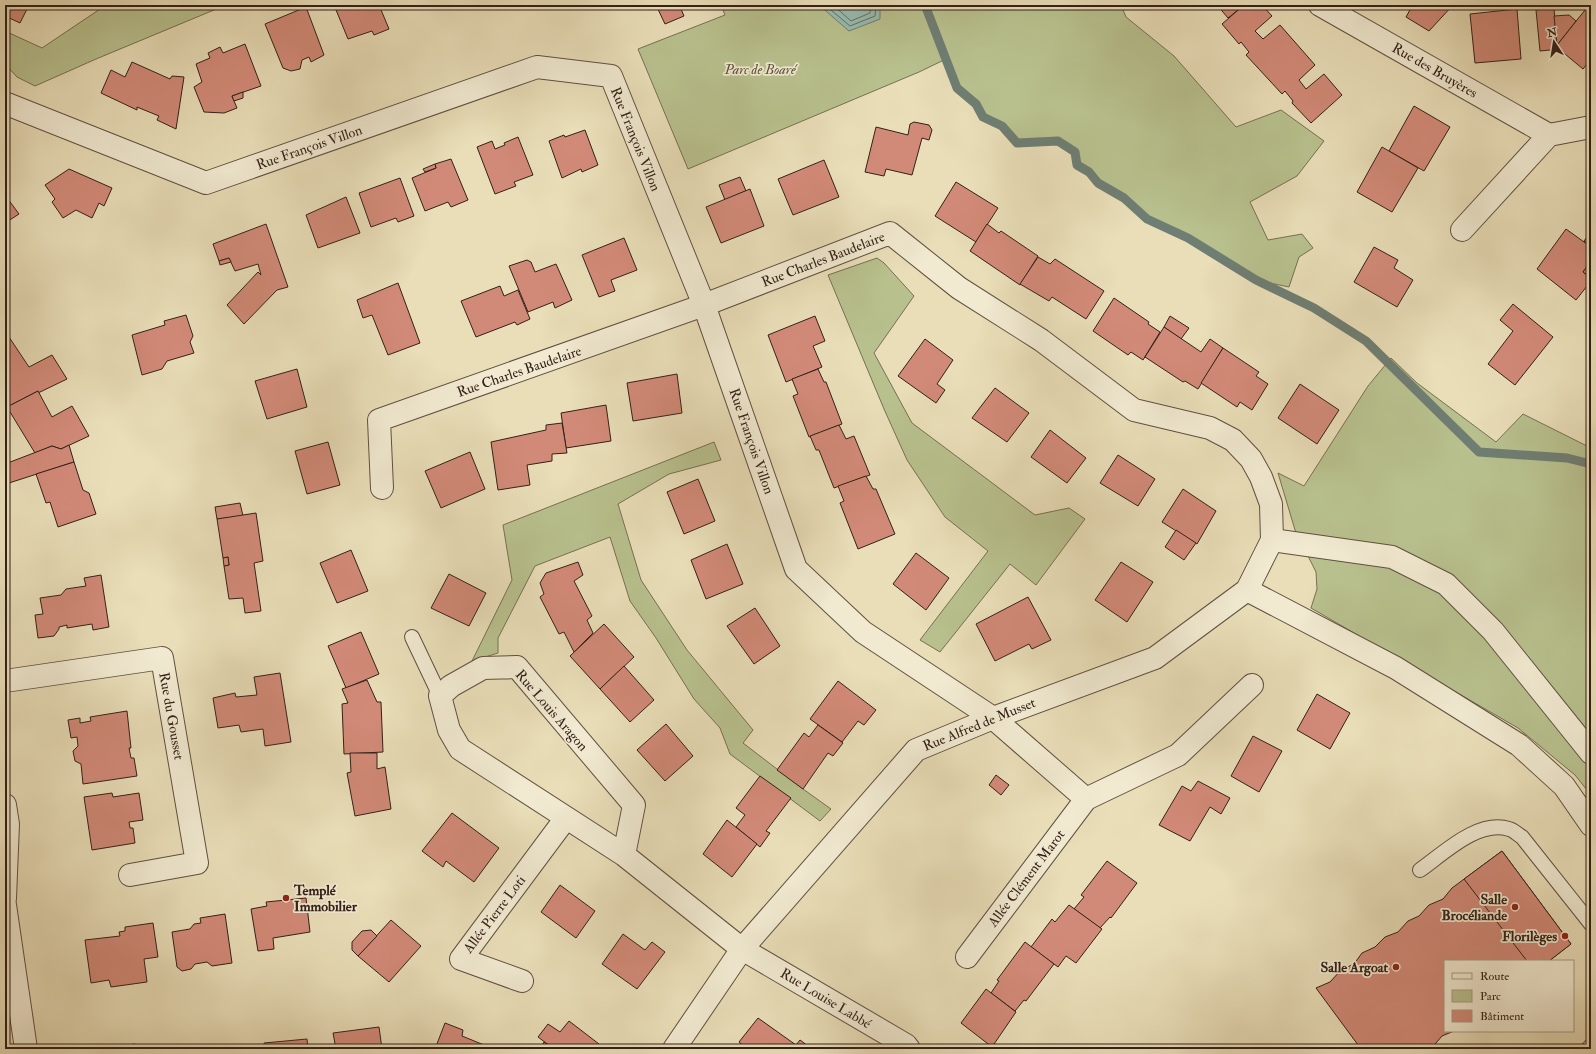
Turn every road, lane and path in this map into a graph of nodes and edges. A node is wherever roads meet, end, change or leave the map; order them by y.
1 (1320, 5) edge
2 (6, 103) edge
3 (1591, 127) edge
4 (1549, 135) junction
5 (1462, 230) dead end
6 (704, 305) junction
7 (382, 488) dead end
8 (1272, 540) junction
9 (1247, 590) junction
10 (412, 637) dead end
11 (5, 681) edge
12 (1252, 684) dead end
13 (440, 696) junction
14 (993, 718) junction
15 (1591, 753) edge
16 (1086, 799) junction
17 (5, 805) edge
18 (566, 818) junction
19 (1591, 825) edge
20 (624, 855) junction
21 (1420, 870) dead end
22 (130, 875) dead end
23 (5, 898) edge
24 (5, 905) edge
25 (1591, 924) edge
26 (742, 949) junction
27 (967, 957) dead end
28 (522, 981) dead end
29 (1591, 1046) edge
30 (26, 1049) edge
31 (674, 1049) edge
32 (909, 1049) edge
33 (1588, 1049) edge

1 - 4 street, Rue des Bruyères
2 - 6 street, Rue François Villon
3 - 4 street
4 - 5 street
6 - 7 street, Rue Charles Baudelaire
6 - 8 street, Rue Charles Baudelaire
6 - 14 street, Rue François Villon
8 - 9 street, Rue Alfred de Musset
8 - 15 street
9 - 14 street, Rue Alfred de Musset
9 - 19 street
10 - 13 lane
11 - 22 street, Rue du Gousset
12 - 16 street, Allée Clément Marot
13 - 18 street
13 - 20 street, Rue Louis Aragon
14 - 16 street
14 - 26 street, Rue Alfred de Musset
16 - 27 street, Allée Clément Marot
17 - 23 street
18 - 20 street
18 - 28 street, Allée Pierre Loti
20 - 26 street
21 - 25 lane
24 - 30 street
26 - 31 street, Rue Alfred de Musset
26 - 32 street, Rue Louise Labbé
29 - 33 lane

